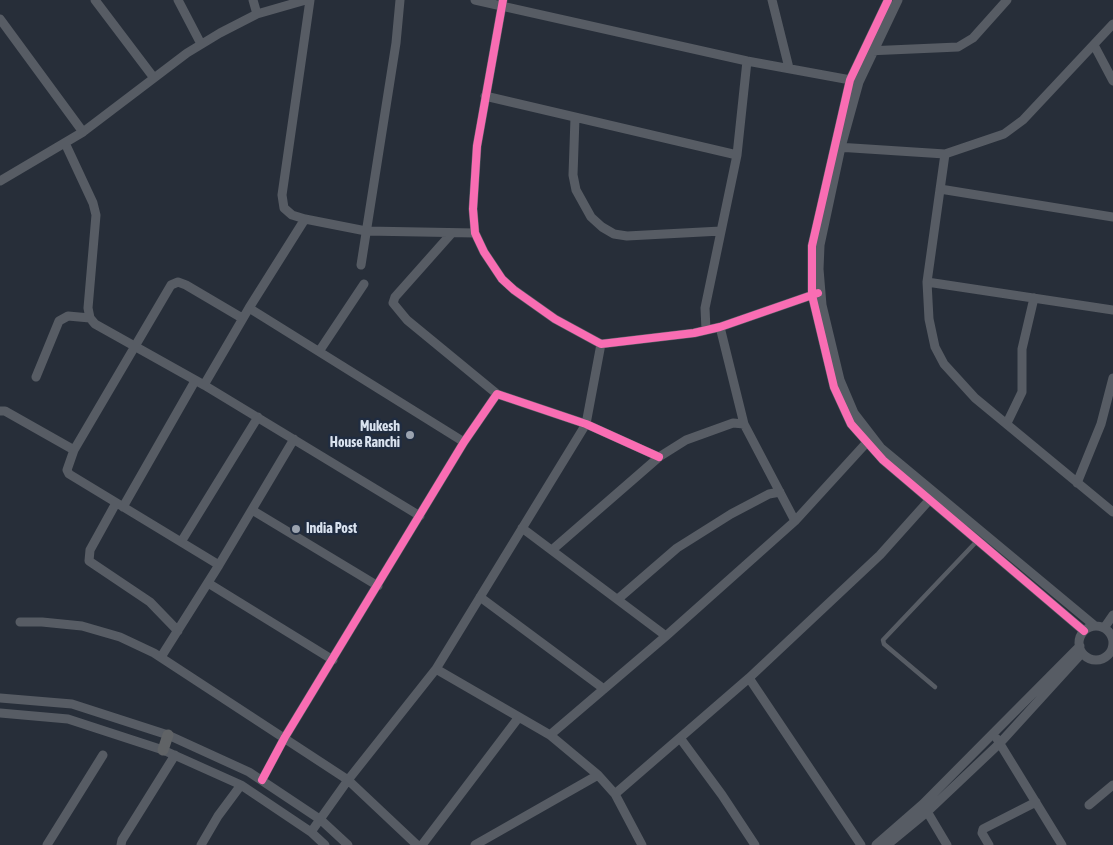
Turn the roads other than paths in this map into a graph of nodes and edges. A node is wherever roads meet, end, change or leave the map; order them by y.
1 (95, 0) edge
2 (178, 0) edge
3 (253, 0) edge
4 (306, 0) edge
5 (310, 0) edge
6 (400, 0) edge
7 (475, 0) edge
8 (772, 0) edge
9 (888, 0) edge
10 (898, 0) edge
11 (1007, 0) edge
12 (502, 2) edge
13 (257, 14) junction
14 (0, 18) edge
15 (1113, 24) edge
16 (201, 44) junction
17 (1094, 45) junction
18 (868, 51) junction
19 (747, 61) junction
20 (789, 68) junction
21 (154, 78) junction
22 (855, 81) junction
23 (1113, 81) edge
24 (485, 96) junction
25 (575, 118) junction
26 (82, 132) junction
27 (65, 143) junction
28 (838, 147) junction
29 (945, 154) junction
30 (737, 155) junction
31 (0, 181) edge
32 (940, 189) junction
33 (1113, 217) edge
34 (305, 218) junction
35 (366, 231) junction
36 (721, 231) junction
37 (475, 233) junction
38 (451, 234) junction
39 (361, 265) dead end
40 (928, 282) junction
41 (364, 284) dead end
42 (816, 294) junction
43 (1034, 298) junction
44 (249, 308) junction
45 (1113, 310) edge
46 (90, 318) junction
47 (242, 318) junction
48 (720, 327) junction
49 (706, 330) junction
50 (602, 344) junction
51 (133, 346) junction
52 (320, 350) junction
53 (36, 377) dead end
54 (1113, 378) edge
55 (195, 381) junction
56 (204, 385) junction
57 (497, 394) junction
58 (0, 412) edge
59 (258, 417) junction
60 (1006, 423) junction
61 (586, 424) junction
62 (744, 424) junction
63 (294, 439) junction
64 (868, 440) junction
65 (464, 442) junction
66 (74, 450) junction
67 (659, 457) junction
68 (1077, 483) junction
69 (780, 492) junction
70 (932, 497) junction
71 (120, 505) junction
72 (252, 510) junction
73 (1113, 512) edge
74 (420, 516) junction
75 (795, 521) junction
76 (522, 528) junction
77 (977, 540) junction
78 (181, 542) junction
79 (552, 550) junction
80 (219, 565) junction
81 (208, 583) junction
82 (378, 586) junction
83 (480, 597) junction
84 (618, 599) junction
85 (1113, 615) edge
86 (20, 622) dead end
87 (1105, 628) edge
88 (178, 631) junction
89 (1084, 631) junction
90 (666, 636) junction
91 (1081, 649) junction
92 (1111, 656) edge
93 (161, 657) junction
94 (333, 660) junction
95 (436, 669) junction
96 (749, 678) junction
97 (935, 687) dead end
98 (604, 689) junction
99 (0, 698) edge
100 (0, 713) edge
101 (520, 717) junction
102 (550, 735) junction
103 (994, 735) junction
104 (168, 736) junction
105 (285, 737) junction
106 (680, 738) junction
107 (1000, 743) junction
108 (163, 750) junction
109 (103, 755) dead end
110 (175, 755) junction
111 (598, 775) junction
112 (262, 780) junction
113 (348, 780) junction
114 (241, 785) junction
115 (1113, 786) edge
116 (615, 794) junction
117 (1036, 802) junction
118 (1089, 806) dead end
119 (925, 808) junction
120 (321, 820) junction
121 (311, 832) junction
122 (47, 845) edge
123 (121, 845) edge
124 (201, 845) edge
125 (325, 845) edge
126 (348, 845) edge
127 (417, 845) edge
128 (422, 845) edge
129 (476, 845) edge
130 (642, 845) edge
131 (755, 845) edge
132 (862, 845) edge
133 (876, 845) edge
134 (888, 845) edge
135 (946, 845) edge
136 (989, 845) edge
137 (1062, 845) edge

1 - 21 street
2 - 16 street
3 - 13 street
4 - 13 street
5 - 34 street
6 - 35 street
7 - 12 street
8 - 20 street
9 - 18 street
10 - 18 street
11 - 18 street
12 - 19 street
12 - 24 street
13 - 16 street
14 - 26 street
15 - 17 street
16 - 21 street
17 - 23 street
17 - 29 street
18 - 22 street
19 - 20 street
19 - 30 street
20 - 22 street
21 - 26 street
22 - 28 street
24 - 25 street
24 - 37 street
25 - 30 street
25 - 36 street
26 - 27 street
27 - 31 street
27 - 46 street
28 - 29 street
28 - 42 street
29 - 32 street
30 - 36 street
32 - 33 street
32 - 40 street
34 - 35 street
34 - 44 street
35 - 38 street
35 - 39 street
36 - 49 street
37 - 38 street
37 - 50 street
38 - 57 street
40 - 43 street
40 - 60 street
41 - 52 street
42 - 48 street
42 - 64 street
43 - 45 street
43 - 60 street
44 - 47 street
44 - 52 street
46 - 51 street
46 - 53 street
47 - 51 street
47 - 56 street
48 - 49 street
48 - 62 street
49 - 50 street
50 - 61 street
51 - 55 street
51 - 66 street
52 - 65 street
54 - 68 street
55 - 56 street
55 - 71 street
56 - 59 street
57 - 61 street
57 - 65 street
58 - 66 street
59 - 63 street
59 - 78 street
60 - 68 street
61 - 67 street
61 - 76 street
62 - 67 street
62 - 69 street
63 - 72 street
63 - 74 street
64 - 70 street
64 - 75 street
65 - 74 street
66 - 71 street
67 - 79 street
68 - 73 street
69 - 75 street
69 - 84 street
70 - 77 street
70 - 87 street
70 - 96 street
71 - 78 street
71 - 88 street
72 - 80 street
72 - 82 street
74 - 82 street
75 - 90 street
76 - 79 street
76 - 83 street
77 - 89 street
77 - 97 lane
78 - 80 street
79 - 84 street
80 - 81 street
81 - 88 street
81 - 94 street
82 - 94 street
83 - 95 street
83 - 98 street
84 - 90 street
85 - 87 street
86 - 93 street
87 - 89 street
87 - 92 street
88 - 93 street
89 - 91 street
90 - 98 street
91 - 92 street
91 - 103 street
91 - 107 street
93 - 105 street
94 - 105 street
95 - 101 street
95 - 113 street
96 - 106 street
96 - 132 street
98 - 102 street
99 - 104 street
100 - 108 street
101 - 102 street
101 - 128 street
102 - 111 street
103 - 107 street
103 - 119 street
104 - 108 street
104 - 112 street
105 - 112 street
105 - 113 street
106 - 116 street
106 - 131 street
107 - 117 street
107 - 119 street
108 - 110 street
109 - 122 street
110 - 114 street
110 - 123 street
111 - 116 street
111 - 129 street
112 - 120 street
113 - 120 street
113 - 127 street
114 - 121 street
114 - 124 street
115 - 118 street
116 - 130 street
117 - 136 street
117 - 137 street
119 - 133 street
119 - 134 street
119 - 135 street
120 - 121 street
120 - 126 street
121 - 125 street

